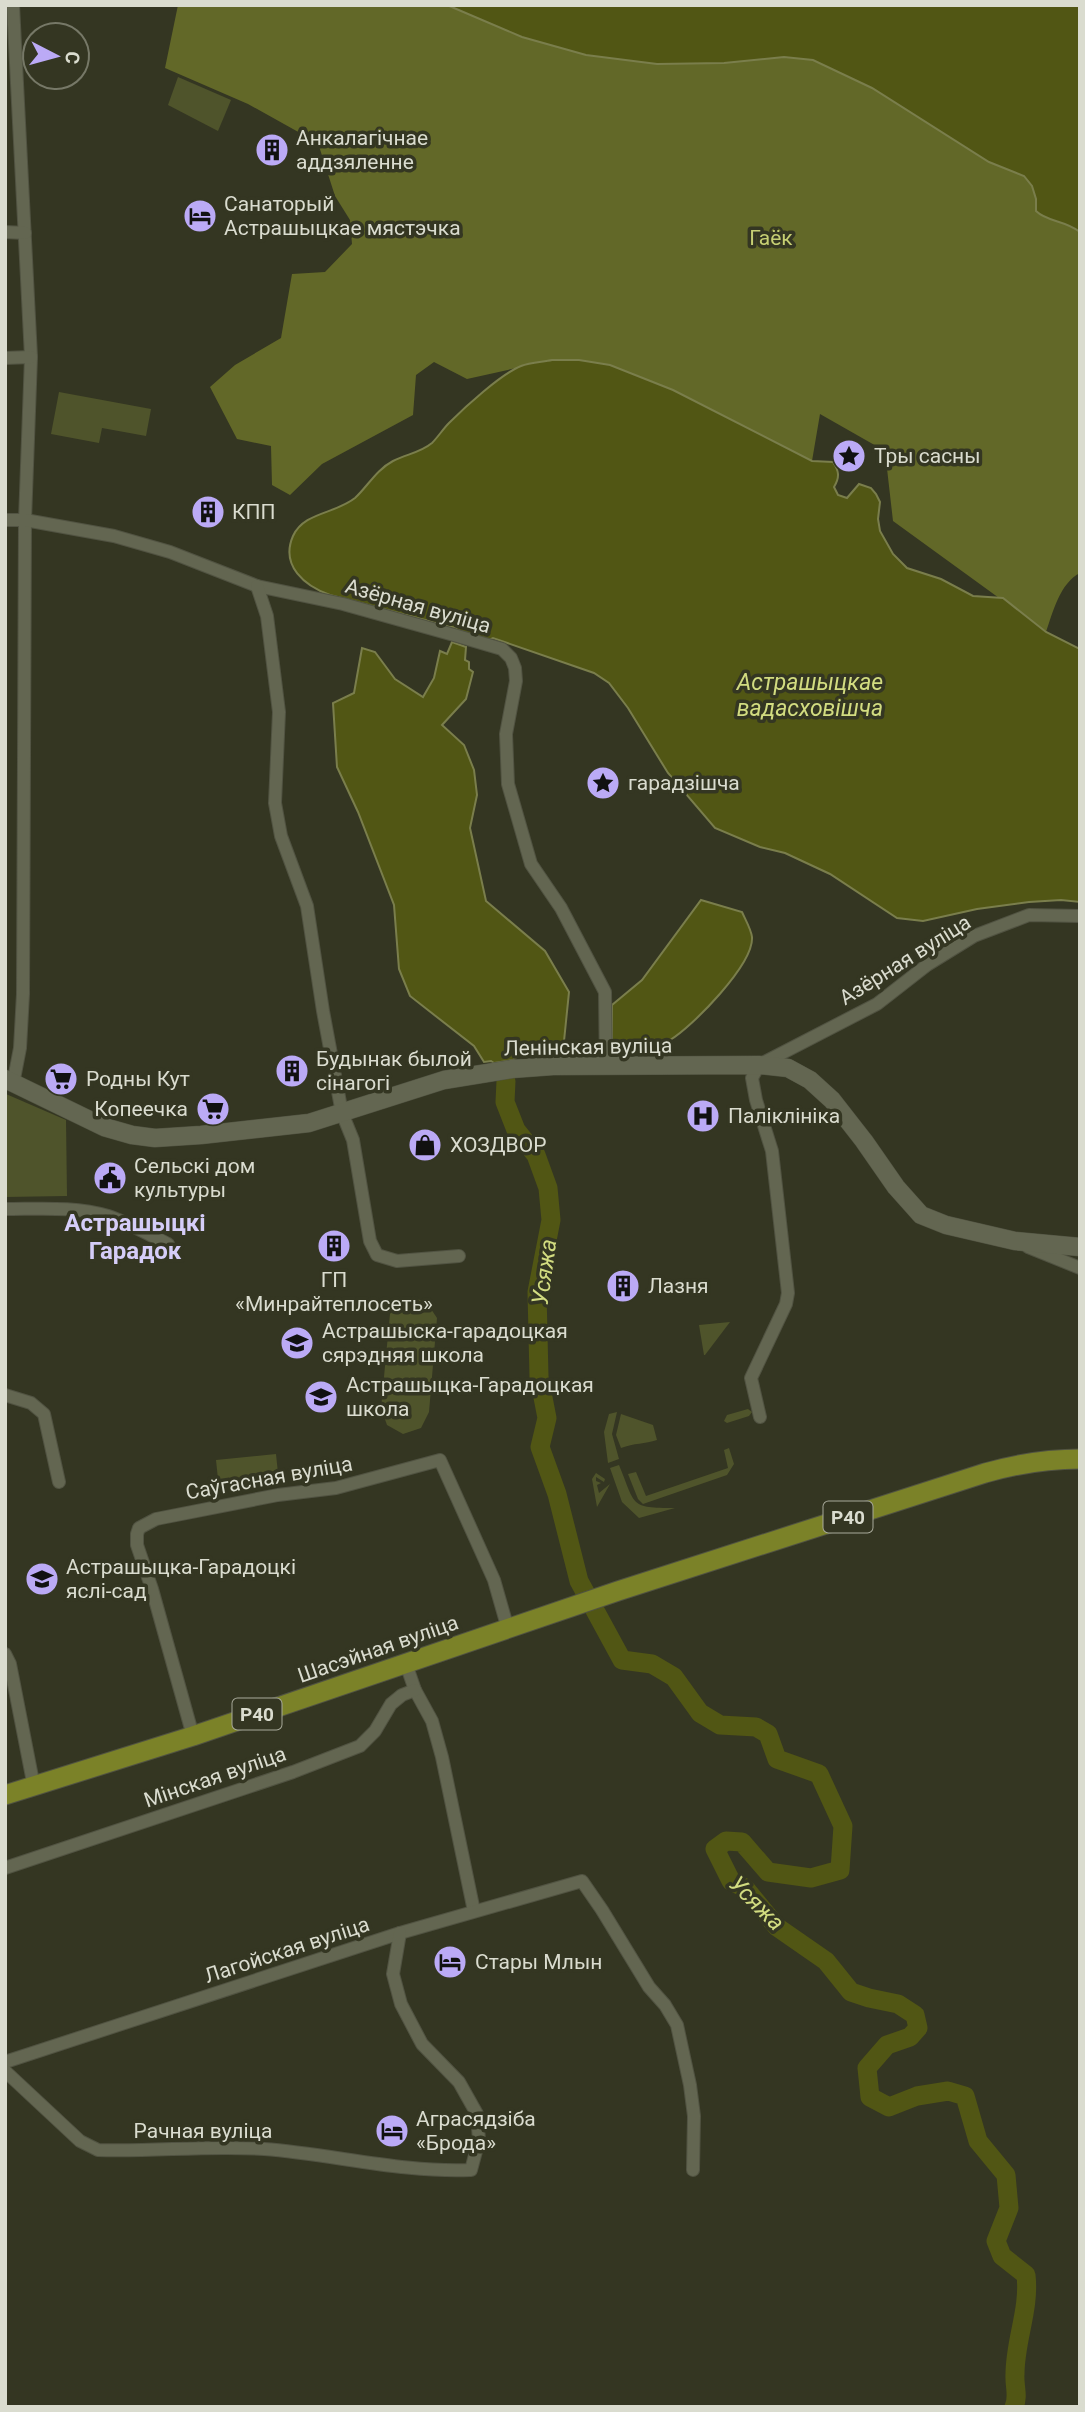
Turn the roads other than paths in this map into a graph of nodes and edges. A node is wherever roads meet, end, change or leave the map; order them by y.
1 (13, 5) edge
2 (11, 68) edge
3 (5, 232) edge
4 (24, 233) junction
5 (31, 357) junction
6 (5, 358) edge
7 (5, 520) edge
8 (25, 520) junction
9 (257, 586) junction
10 (1080, 916) edge
11 (759, 1065) junction
12 (606, 1067) junction
13 (9, 1081) edge
14 (342, 1113) junction
15 (5, 1209) edge
16 (1015, 1241) junction
17 (167, 1244) dead end
18 (1080, 1247) edge
19 (459, 1256) dead end
20 (1080, 1268) edge
21 (5, 1395) edge
22 (760, 1416) dead end
23 (1080, 1459) edge
24 (59, 1482) dead end
25 (508, 1629) junction
26 (5, 1654) edge
27 (406, 1664) junction
28 (415, 1690) junction
29 (193, 1736) junction
30 (34, 1787) junction
31 (5, 1795) edge
32 (5, 1868) edge
33 (474, 1911) junction
34 (400, 1933) junction
35 (5, 2062) edge
36 (5, 2071) edge
37 (693, 2170) dead end

1 - 2 street
2 - 4 street
3 - 4 street
4 - 5 street
5 - 6 street
5 - 8 street
7 - 8 street, Азёрная вуліца
8 - 9 street, Азёрная вуліца
8 - 13 street
9 - 12 street, Азёрная вуліца
9 - 14 street
10 - 11 street, Азёрная вуліца
11 - 12 street, Ленінская вуліца
11 - 16 street, Ленінская вуліца
11 - 22 street
12 - 14 street, Ленінская вуліца
13 - 14 street, Ленінская вуліца
14 - 19 street
15 - 17 street
16 - 18 street, Ленінская вуліца
16 - 20 street
21 - 24 street
23 - 25 main road, Шасэйная вуліца / Р40
25 - 27 main road, Шасэйная вуліца / Р40
25 - 29 street, Саўгасная вуліца
26 - 30 street
27 - 28 street
27 - 29 main road, Шасэйная вуліца / Р40
28 - 32 street, Мінская вуліца
28 - 33 street
29 - 30 main road, Шасэйная вуліца / Р40
30 - 31 main road, Шасэйная вуліца / Р40
33 - 34 street, Лагойская вуліца
33 - 37 street, Лагойская вуліца
34 - 35 street, Лагойская вуліца
34 - 36 street, Рачная вуліца

